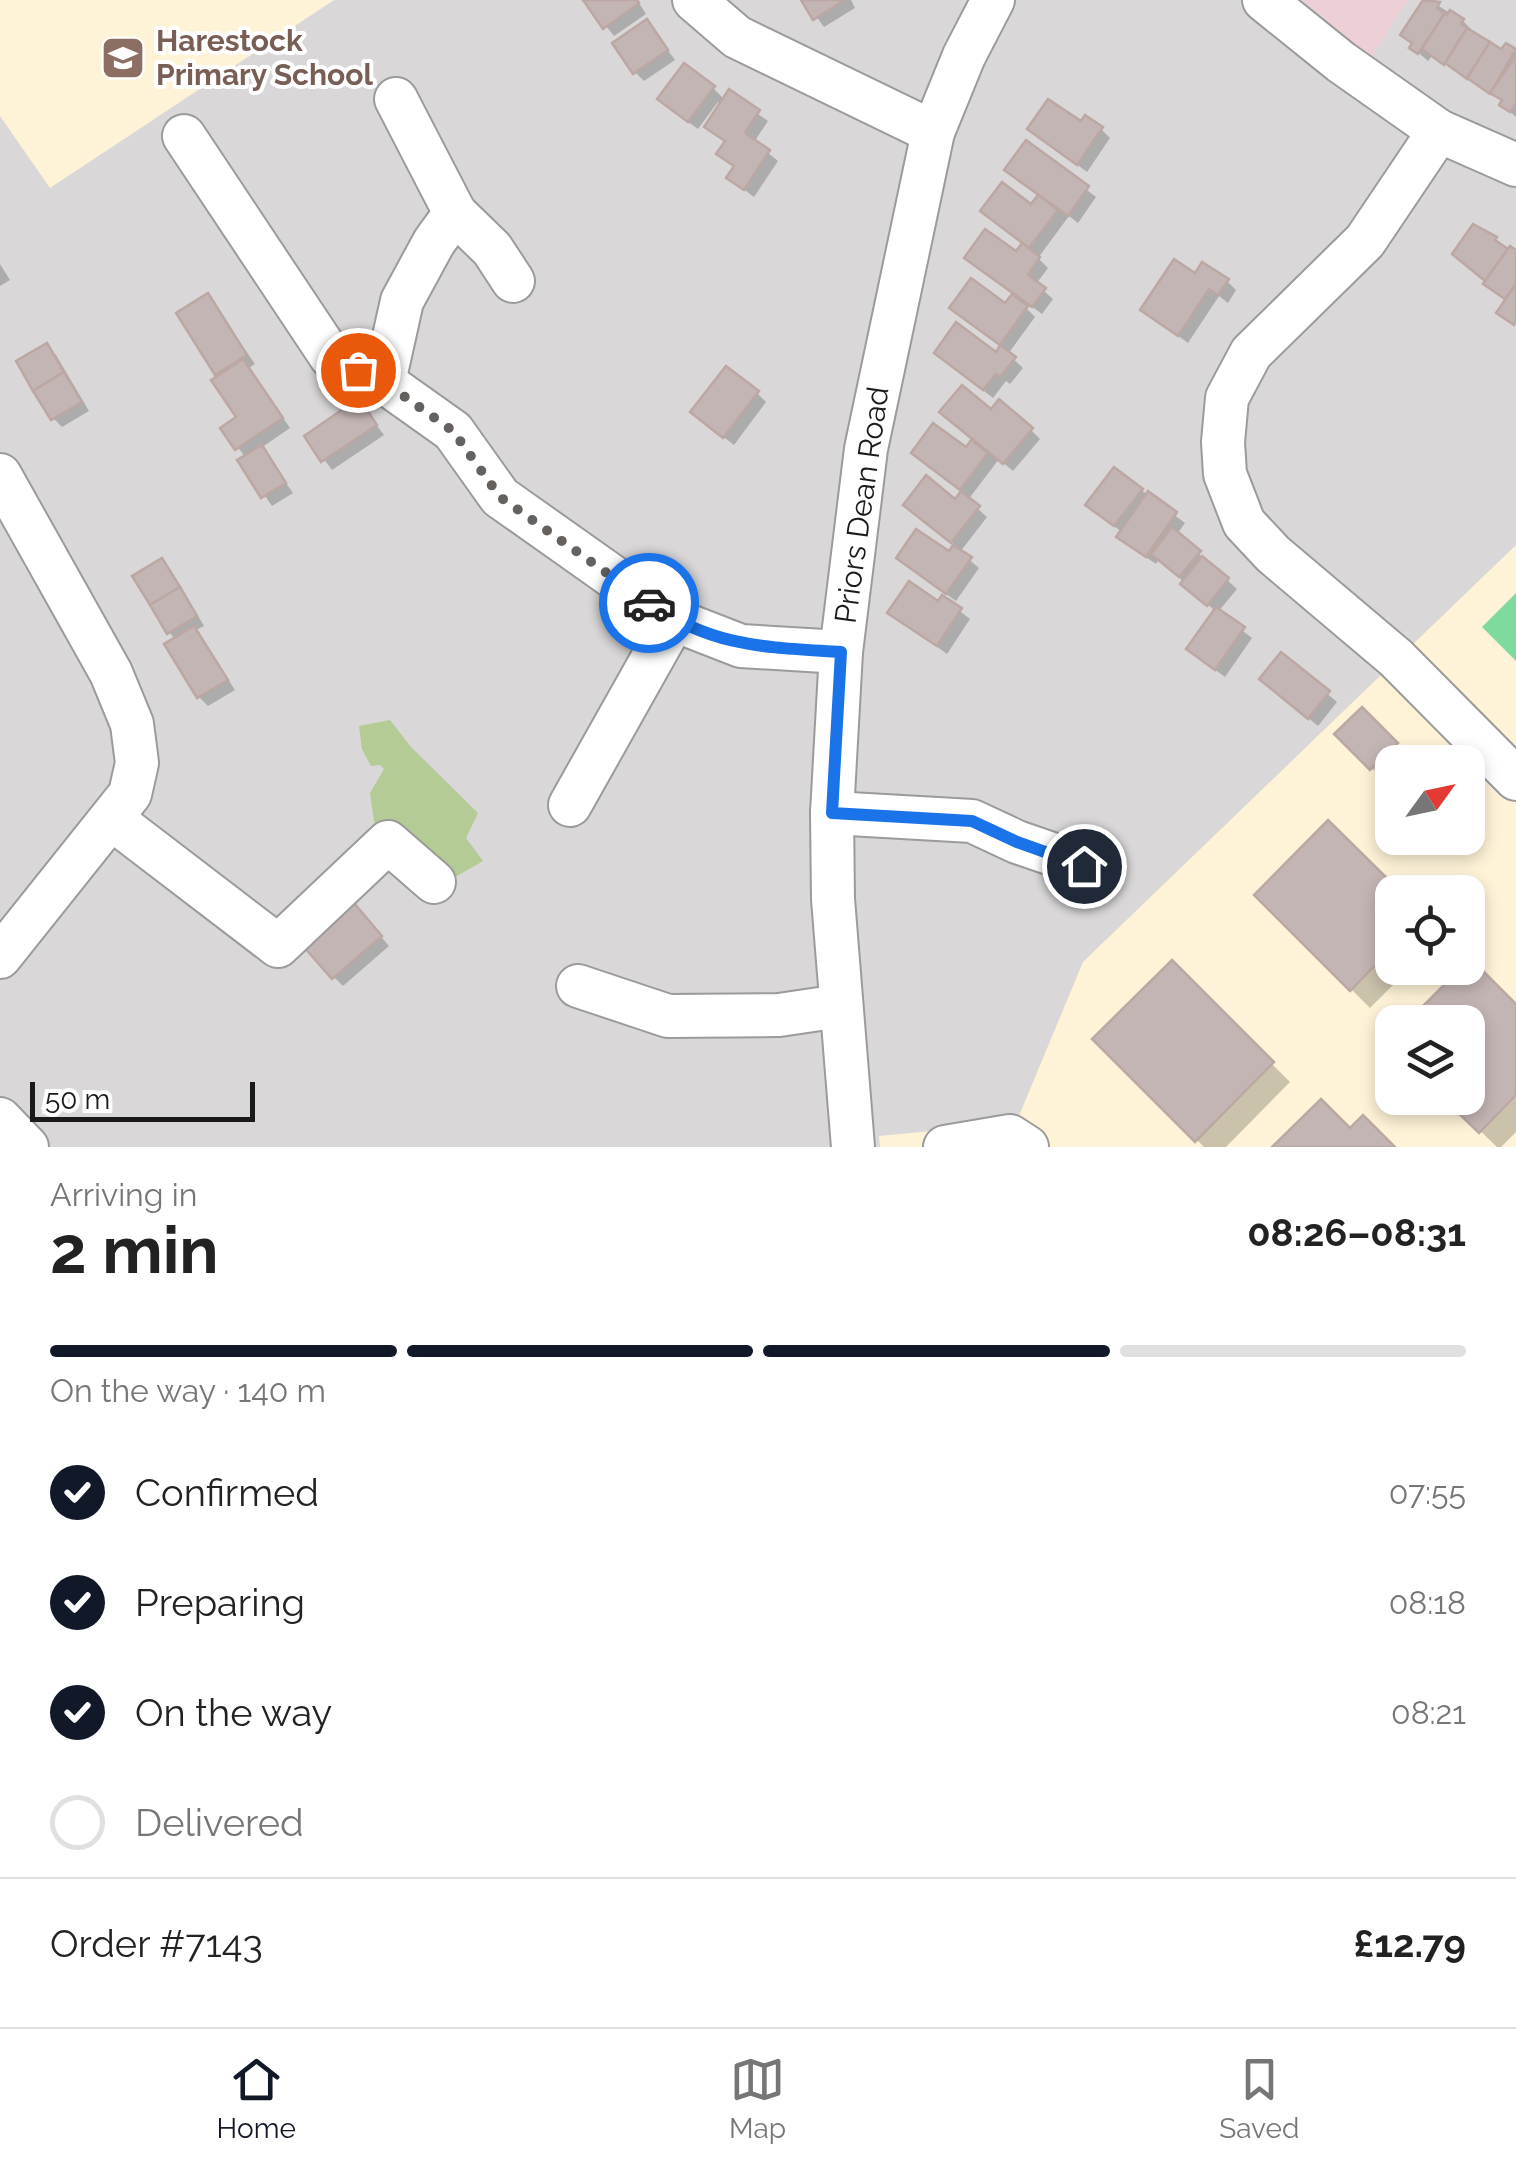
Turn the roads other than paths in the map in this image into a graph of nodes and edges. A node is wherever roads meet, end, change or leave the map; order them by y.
1 (694, 0) edge
2 (993, 0) edge
3 (1264, 0) edge
4 (396, 99) dead end
5 (933, 132) junction
6 (1438, 132) junction
7 (184, 136) dead end
8 (1516, 165) edge
9 (455, 213) junction
10 (514, 281) dead end
11 (384, 382) junction
12 (0, 475) edge
13 (674, 620) junction
14 (841, 652) junction
15 (1490, 766) edge
16 (570, 805) dead end
17 (832, 813) junction
18 (112, 819) junction
19 (1084, 866) dead end
20 (434, 882) dead end
21 (0, 957) edge
22 (578, 986) dead end
23 (840, 1006) junction
24 (0, 1119) edge
25 (28, 1147) edge
26 (853, 1147) edge
27 (945, 1147) edge
28 (1026, 1147) edge

1 - 5 street
2 - 5 street, Priors Dean Road
3 - 6 street
4 - 9 street
5 - 14 street, Priors Dean Road
6 - 8 street
6 - 15 street
7 - 11 street
9 - 10 street
9 - 11 street
11 - 13 street
12 - 18 street
13 - 14 street
13 - 16 street
14 - 17 street, Priors Dean Road
17 - 19 street
17 - 23 street, Priors Dean Road
18 - 20 street
18 - 21 street
22 - 23 street
23 - 26 street, Priors Dean Road
24 - 25 street
27 - 28 street

